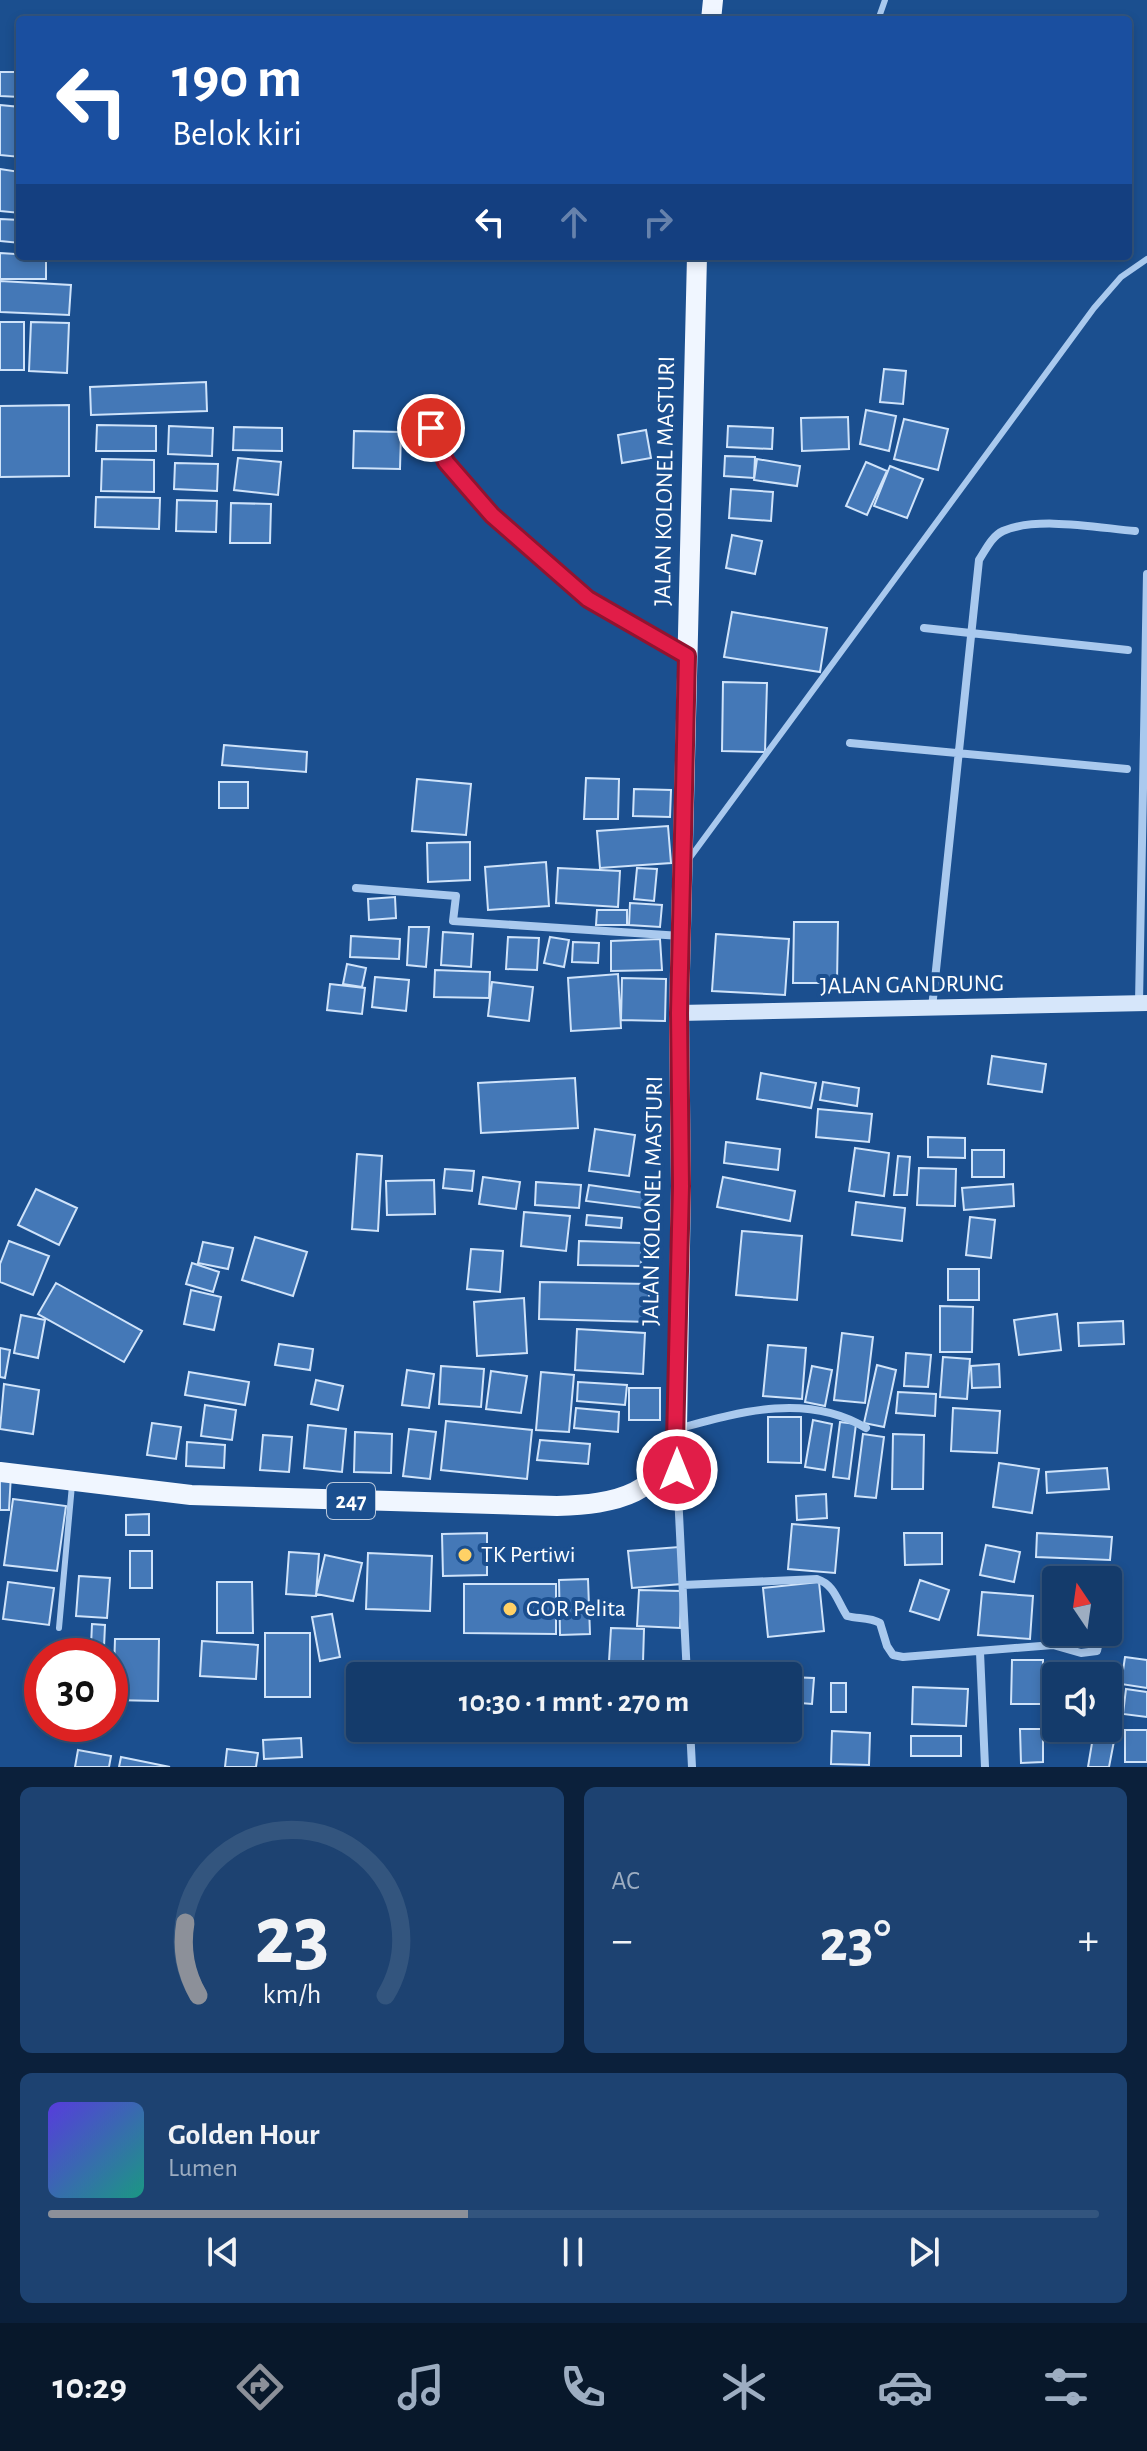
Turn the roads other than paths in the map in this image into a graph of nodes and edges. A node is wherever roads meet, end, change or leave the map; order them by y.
1 (1147, 259) edge
2 (697, 260) edge
3 (431, 428) dead end
4 (1135, 531) dead end
5 (1147, 574) edge
6 (924, 628) dead end
7 (972, 632) junction
8 (1128, 650) dead end
9 (687, 656) junction
10 (1146, 684) edge
11 (850, 743) dead end
12 (959, 752) junction
13 (1127, 769) dead end
14 (1144, 819) edge
15 (684, 867) junction
16 (356, 888) dead end
17 (681, 936) junction
18 (1143, 1003) edge
19 (932, 1009) junction
20 (679, 1013) junction
21 (866, 1428) dead end
22 (676, 1435) junction
23 (0, 1472) edge
24 (72, 1481) junction
25 (683, 1585) junction
26 (59, 1628) dead end
27 (1043, 1646) edge
28 (1058, 1646) edge
29 (1098, 1646) edge
30 (980, 1652) junction
31 (686, 1662) edge
32 (691, 1742) edge
33 (692, 1767) edge
34 (985, 1767) edge

1 - 15 lane
2 - 9 main road, JALAN KOLONEL MASTURI / 247
3 - 9 lane
4 - 7 street
5 - 10 street
6 - 7 street
7 - 8 street
7 - 12 street
9 - 15 main road, JALAN KOLONEL MASTURI / 247
10 - 14 street
11 - 12 street
12 - 13 street
12 - 19 street
14 - 18 street
15 - 17 main road, JALAN KOLONEL MASTURI / 247
16 - 17 street
17 - 20 main road, JALAN KOLONEL MASTURI / 247
18 - 19 street, JALAN GANDRUNG
19 - 20 street, JALAN GANDRUNG
20 - 22 main road, JALAN KOLONEL MASTURI / 247
21 - 22 street
22 - 24 main road, JALAN KOLONEL MASTURI / 247
22 - 25 street
23 - 24 main road, JALAN KOLONEL MASTURI / 247
24 - 26 lane
25 - 30 street
25 - 31 street
27 - 30 street
28 - 29 street
30 - 34 street
32 - 33 street

